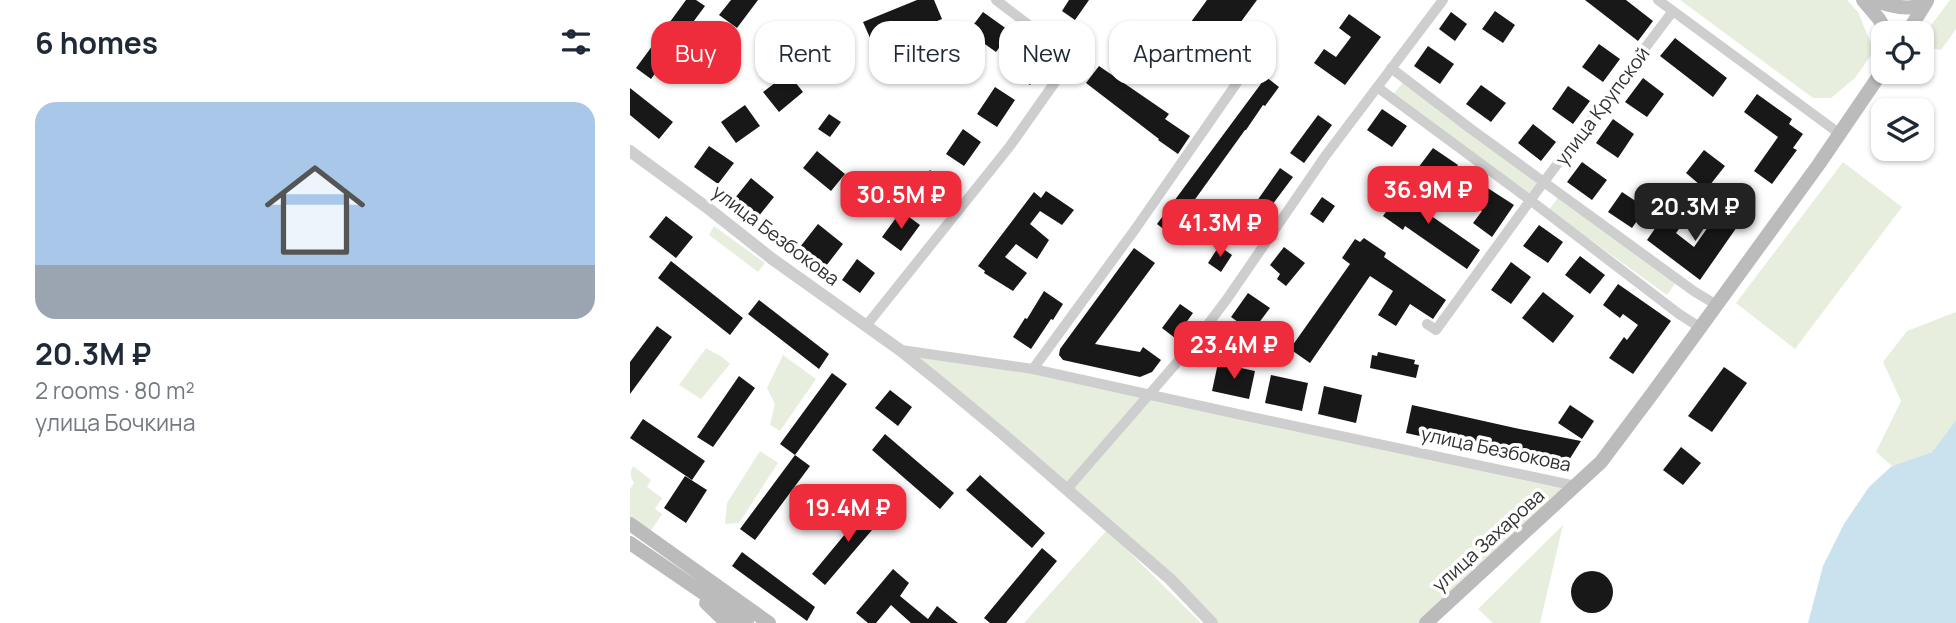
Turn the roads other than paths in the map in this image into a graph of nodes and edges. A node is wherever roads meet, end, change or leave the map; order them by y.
1 (996, 0) edge
2 (1443, 0) edge
3 (1658, 0) edge
4 (1863, 0) edge
5 (1875, 0) edge
6 (1926, 3) edge
7 (1673, 11) junction
8 (1880, 21) edge
9 (1915, 21) edge
10 (1391, 68) junction
11 (1236, 84) edge
12 (1874, 84) edge
13 (1377, 87) junction
14 (1840, 134) junction
15 (630, 151) edge
16 (1544, 182) junction
17 (1530, 200) junction
18 (1717, 305) junction
19 (1427, 324) dead end
20 (866, 327) junction
21 (1701, 328) junction
22 (900, 350) junction
23 (1033, 369) junction
24 (1149, 395) junction
25 (1576, 486) junction
26 (1067, 489) junction
27 (630, 524) edge
28 (630, 543) edge
29 (669, 569) junction
30 (727, 623) edge
31 (747, 623) edge
32 (769, 623) edge
33 (1212, 623) edge
34 (1426, 623) edge

1 - 20 street
2 - 10 street
3 - 7 street
4 - 8 main road
5 - 6 main road
6 - 9 main road
7 - 14 street
7 - 16 street, улица Крупской
10 - 13 street
10 - 16 street
11 - 23 street
12 - 14 main road, улица Безбокова
13 - 17 street
13 - 24 street
14 - 18 main road, улица Безбокова
15 - 20 street, улица Безбокова
16 - 17 street, улица Крупской
16 - 18 street
17 - 19 street, улица Крупской
17 - 21 street
18 - 21 main road, улица Безбокова
20 - 22 street, улица Безбокова
21 - 25 main road, улица Безбокова
22 - 23 street, улица Безбокова
22 - 26 street, улица Безбокова
23 - 24 street, улица Безбокова
24 - 25 street, улица Безбокова
24 - 26 street
25 - 34 main road, улица Захарова
26 - 33 street, улица Безбокова
27 - 32 main road
28 - 29 main road
29 - 30 main road
29 - 31 main road

